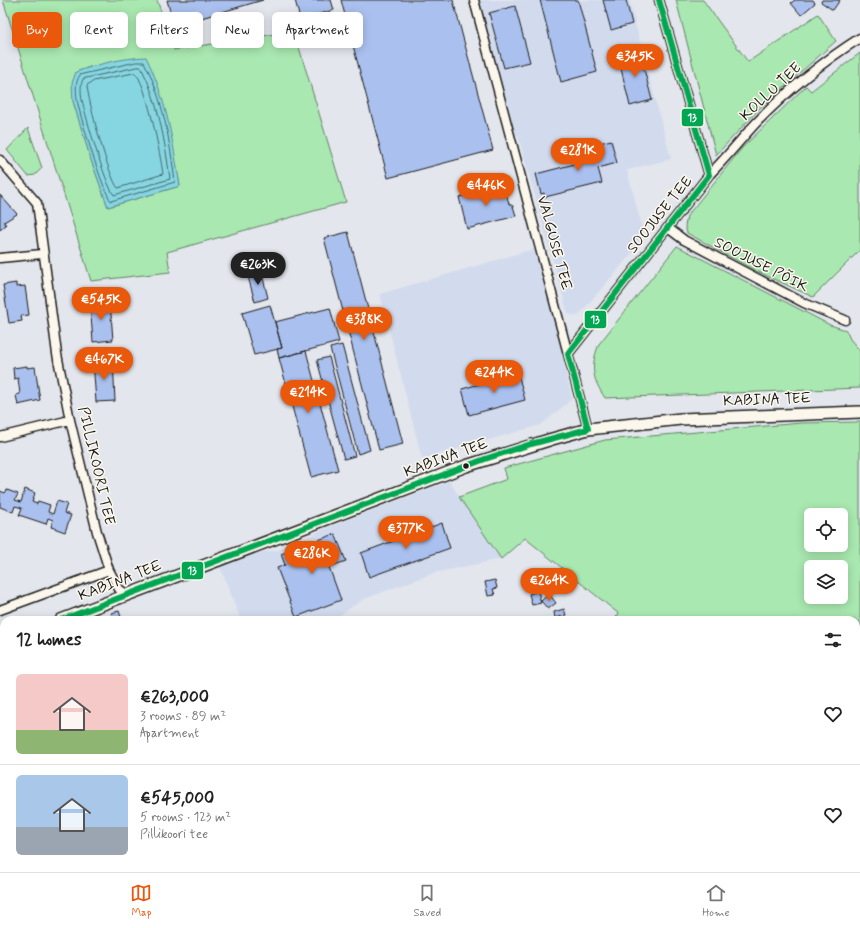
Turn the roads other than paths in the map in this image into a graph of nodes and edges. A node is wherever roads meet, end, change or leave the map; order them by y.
1 (474, 0) edge
2 (659, 0) edge
3 (860, 38) edge
4 (0, 160) edge
5 (709, 175) junction
6 (668, 228) junction
7 (42, 254) junction
8 (0, 258) edge
9 (845, 320) dead end
10 (568, 354) junction
11 (860, 412) edge
12 (70, 420) junction
13 (588, 430) junction
14 (0, 437) edge
15 (109, 570) junction
16 (126, 594) junction
17 (0, 610) edge
18 (71, 616) edge

1 - 10 street, VALGUSE TEE
2 - 5 street, SOOJUSE TEE
3 - 5 street, KOLLU TEE
4 - 7 street, PILLIKOORI TEE
5 - 6 street, SOOJUSE TEE
6 - 9 street, SOOJUSE PÕIK
6 - 10 street, SOOJUSE TEE
7 - 8 street
7 - 12 street, PILLIKOORI TEE
10 - 13 street
11 - 13 street, KABINA TEE
12 - 14 street
12 - 15 street, PILLIKOORI TEE
13 - 16 street, KABINA TEE
15 - 16 street, PILLIKOORI TEE
15 - 17 street
16 - 18 street, KABINA TEE

